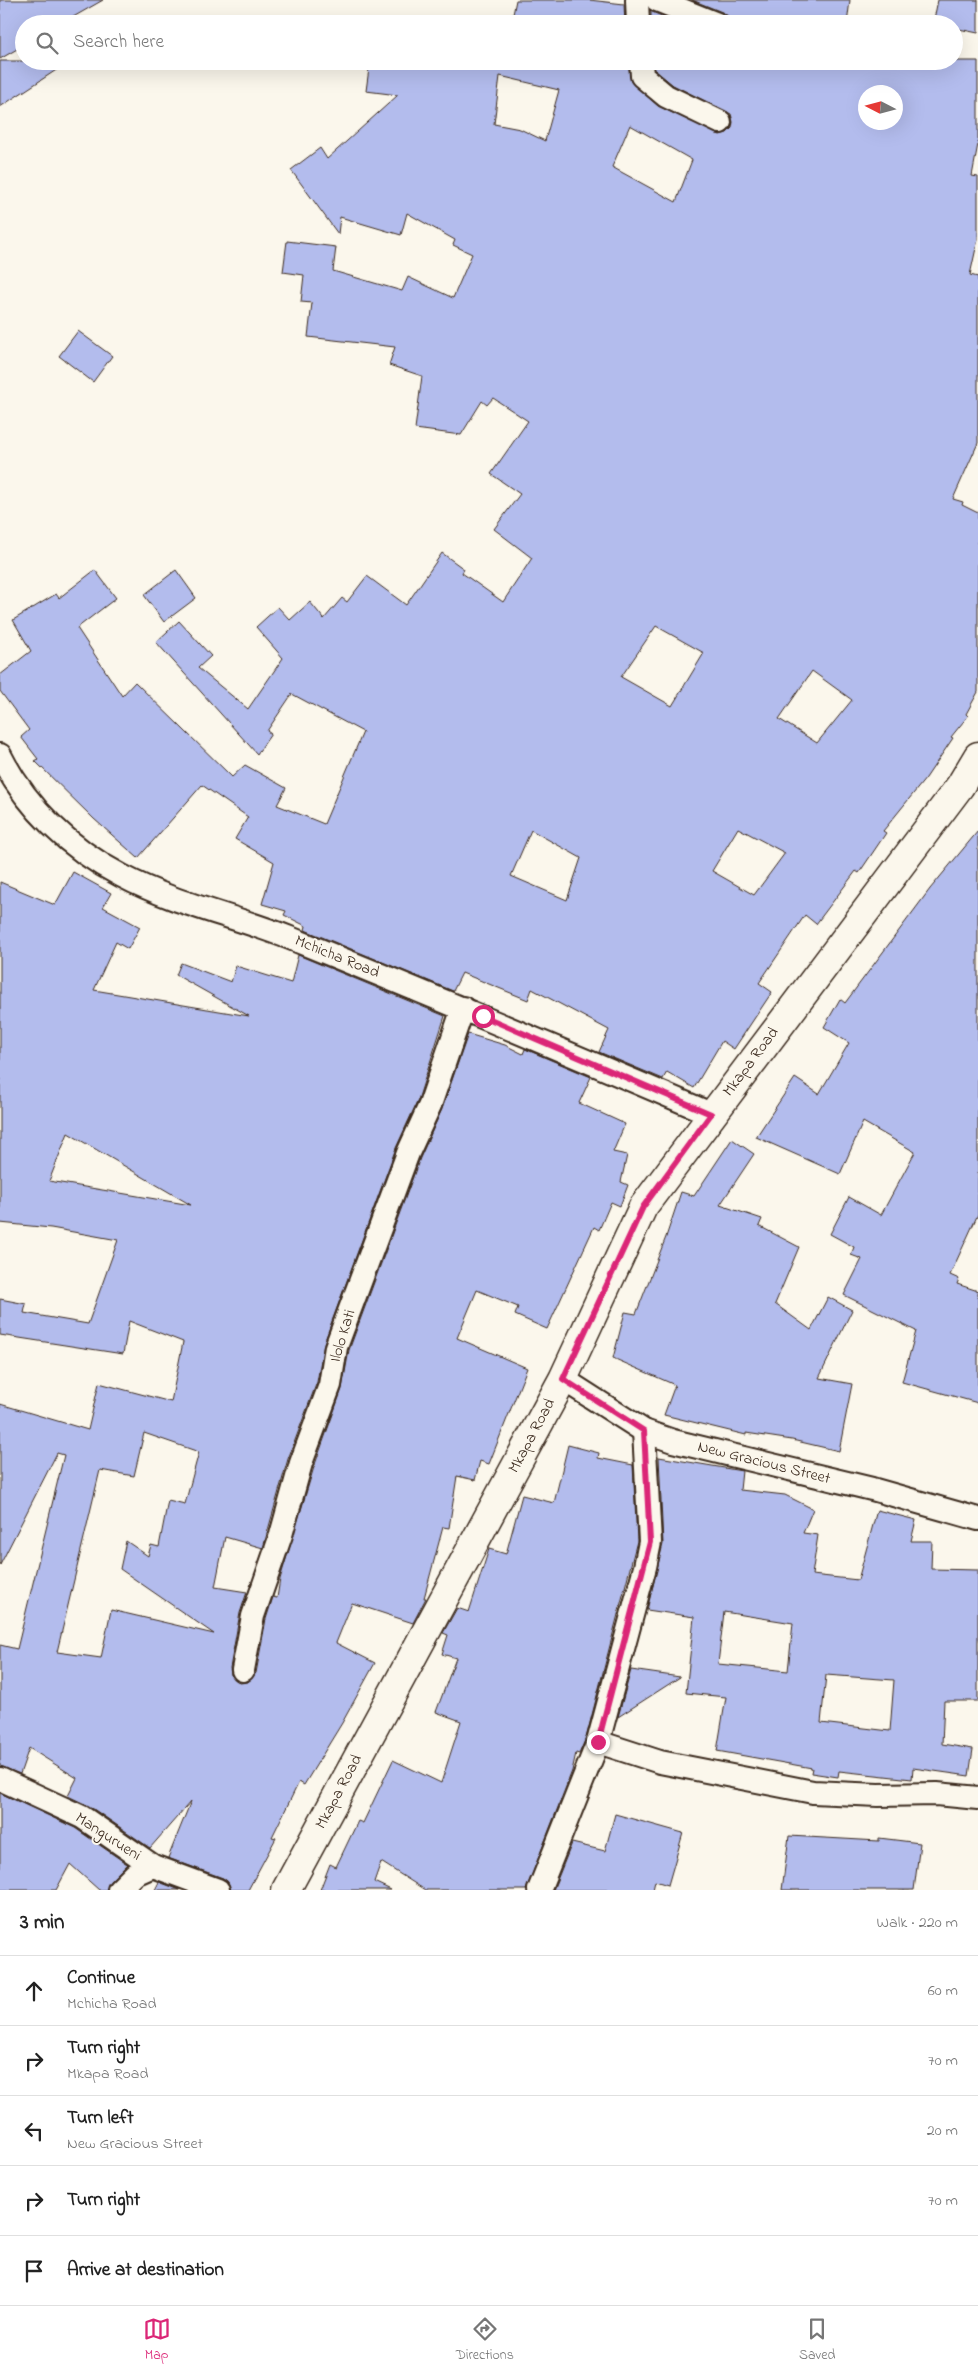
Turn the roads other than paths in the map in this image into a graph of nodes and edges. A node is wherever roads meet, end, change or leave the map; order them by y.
1 (637, 0) edge
2 (657, 0) edge
3 (638, 15) edge
4 (694, 15) edge
5 (642, 70) edge
6 (720, 122) dead end
7 (0, 754) edge
8 (978, 756) edge
9 (463, 1008) junction
10 (711, 1114) junction
11 (563, 1379) junction
12 (644, 1431) junction
13 (978, 1519) edge
14 (243, 1670) dead end
15 (598, 1742) junction
16 (0, 1779) edge
17 (978, 1798) edge
18 (153, 1866) junction
19 (119, 1890) edge
20 (218, 1890) edge
21 (286, 1890) edge
22 (539, 1890) edge

1 - 3 street
2 - 4 street
5 - 6 street
7 - 9 street, Mchicha Road
8 - 10 street, Mkapa Road
9 - 10 street, Mchicha Road
9 - 14 street, Ilolo Kati
10 - 11 street, Mkapa Road
11 - 12 street, New Gracious Street
11 - 21 street, Mkapa Road
12 - 13 street, New Gracious Street
12 - 15 street
15 - 17 street
15 - 22 street
16 - 18 street, Mangurueni
18 - 19 street
18 - 20 street, Mangurueni

